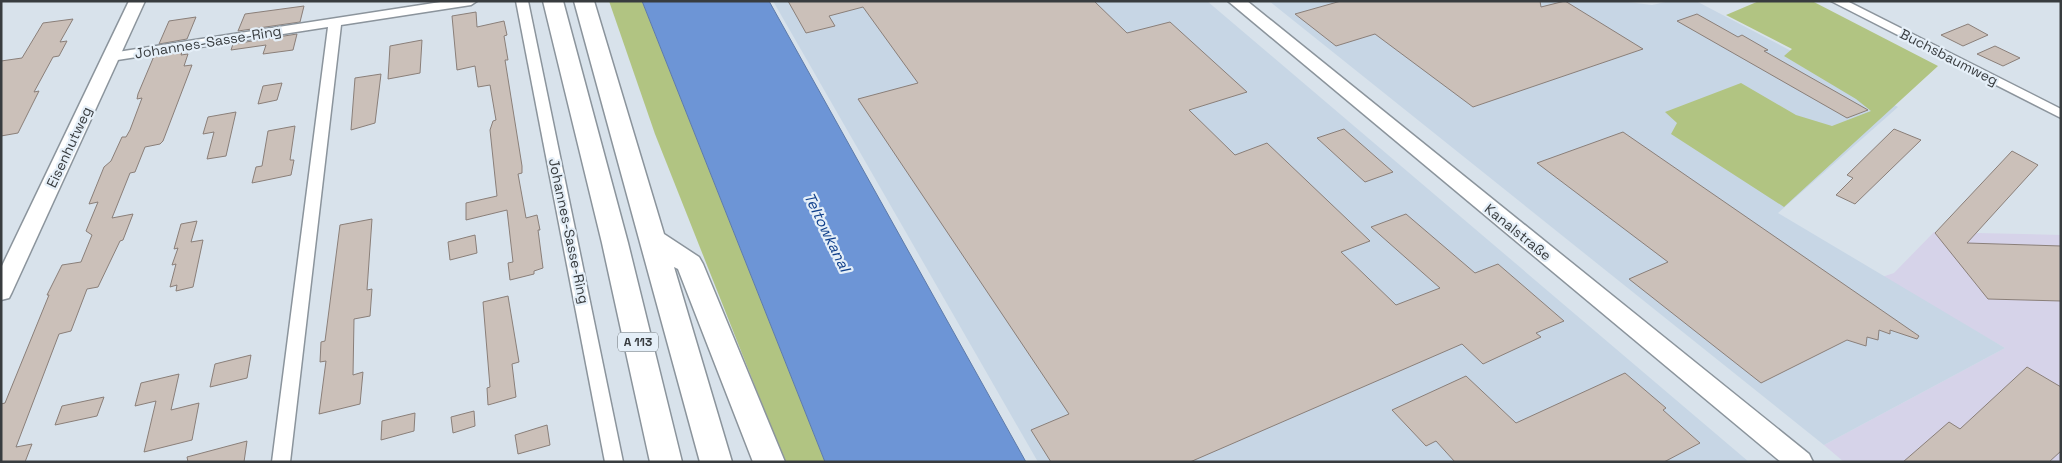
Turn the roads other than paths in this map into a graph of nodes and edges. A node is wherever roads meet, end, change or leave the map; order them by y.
1 (137, 1) edge
2 (471, 1) edge
3 (522, 1) edge
4 (553, 1) edge
5 (584, 1) edge
6 (1236, 1) edge
7 (1837, 1) edge
8 (335, 22) junction
9 (111, 57) junction
10 (2061, 114) edge
11 (652, 239) junction
12 (1, 292) edge
13 (281, 462) edge
14 (614, 462) edge
15 (666, 462) edge
16 (716, 462) edge
17 (769, 462) edge
18 (1800, 462) edge

1 - 9 street, Eisenhutweg
2 - 8 street, Johannes-Sasse-Ring
3 - 14 street, Johannes-Sasse-Ring
4 - 15 highway, A 113
5 - 11 highway, A 113
6 - 18 street, Kanalstraße
7 - 10 street, Buchsbaumweg
8 - 9 street, Johannes-Sasse-Ring
8 - 13 street
9 - 12 street, Eisenhutweg
11 - 16 highway, A 113
11 - 17 highway

